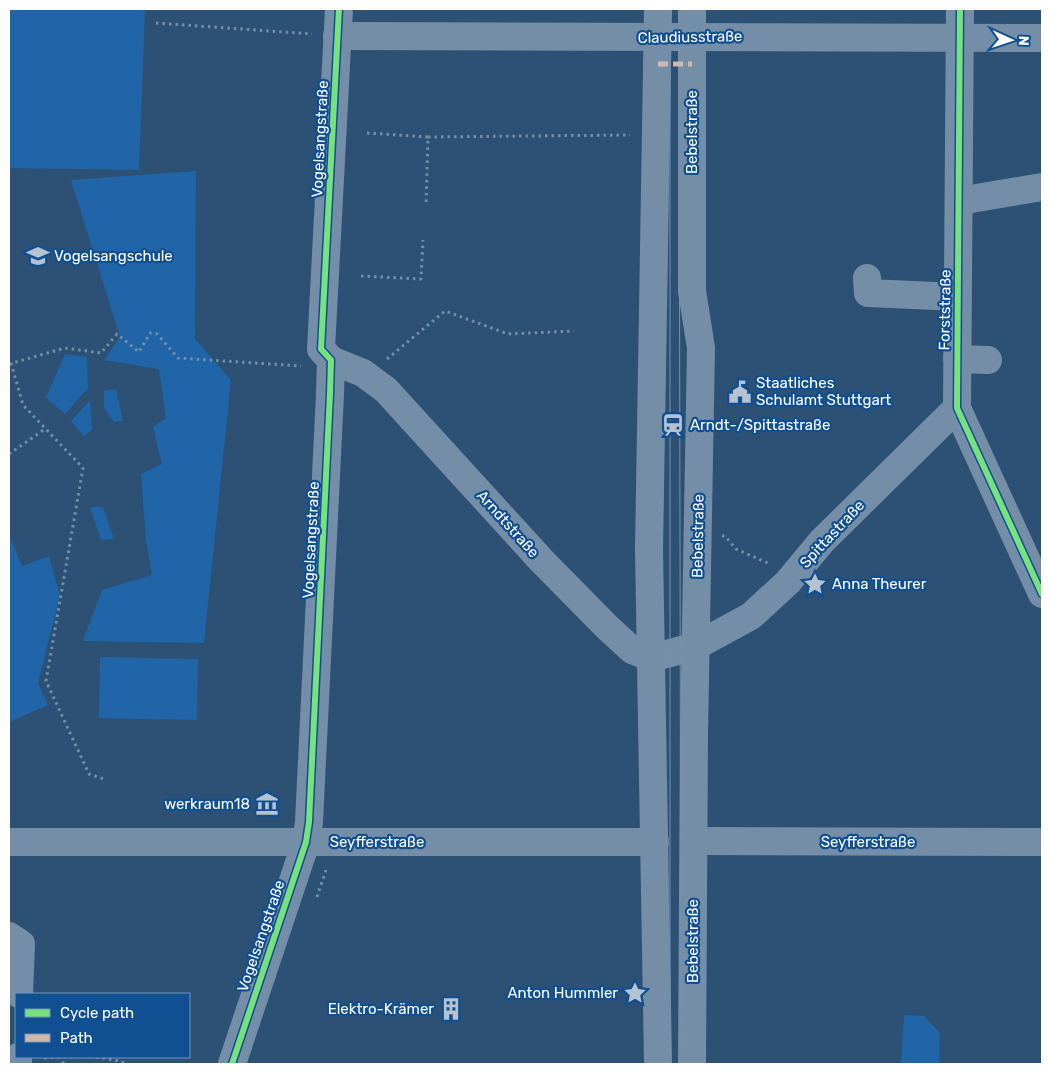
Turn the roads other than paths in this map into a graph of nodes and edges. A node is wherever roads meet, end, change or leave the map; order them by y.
1 (339, 9) edge
2 (658, 9) edge
3 (692, 9) edge
4 (960, 9) edge
5 (692, 35) junction
6 (338, 36) junction
7 (658, 37) junction
8 (960, 38) junction
9 (1042, 38) edge
10 (1042, 187) edge
11 (959, 201) junction
12 (867, 278) dead end
13 (958, 297) junction
14 (957, 359) junction
15 (331, 360) junction
16 (988, 360) dead end
17 (957, 408) junction
18 (1042, 594) edge
19 (696, 646) junction
20 (652, 658) junction
21 (9, 842) edge
22 (306, 842) junction
23 (655, 842) junction
24 (694, 842) junction
25 (1042, 842) edge
26 (9, 936) edge
27 (19, 993) edge
28 (232, 1064) edge
29 (658, 1064) edge
30 (692, 1064) edge

1 - 6 street, Vogelsangstraße
2 - 7 street
3 - 5 street, Bebelstraße
4 - 8 street, Forststraße
5 - 7 street, Claudiusstraße
5 - 8 street, Claudiusstraße
5 - 19 street, Bebelstraße
6 - 7 street, Claudiusstraße
6 - 15 street, Vogelsangstraße
7 - 20 street
8 - 9 street, Claudiusstraße
8 - 11 street, Forststraße
10 - 11 street
11 - 13 street, Forststraße
12 - 13 street
13 - 14 street, Forststraße
14 - 16 street
14 - 17 street, Forststraße
15 - 20 street, Arndtstraße
15 - 22 street, Vogelsangstraße
17 - 18 street, Forststraße
17 - 19 street, Spittastraße
19 - 20 street
19 - 24 street, Bebelstraße
20 - 23 street
21 - 22 street, Seyfferstraße
22 - 23 street, Seyfferstraße
22 - 28 street, Vogelsangstraße
23 - 29 street
24 - 25 street, Seyfferstraße
24 - 30 street, Bebelstraße
26 - 27 street

